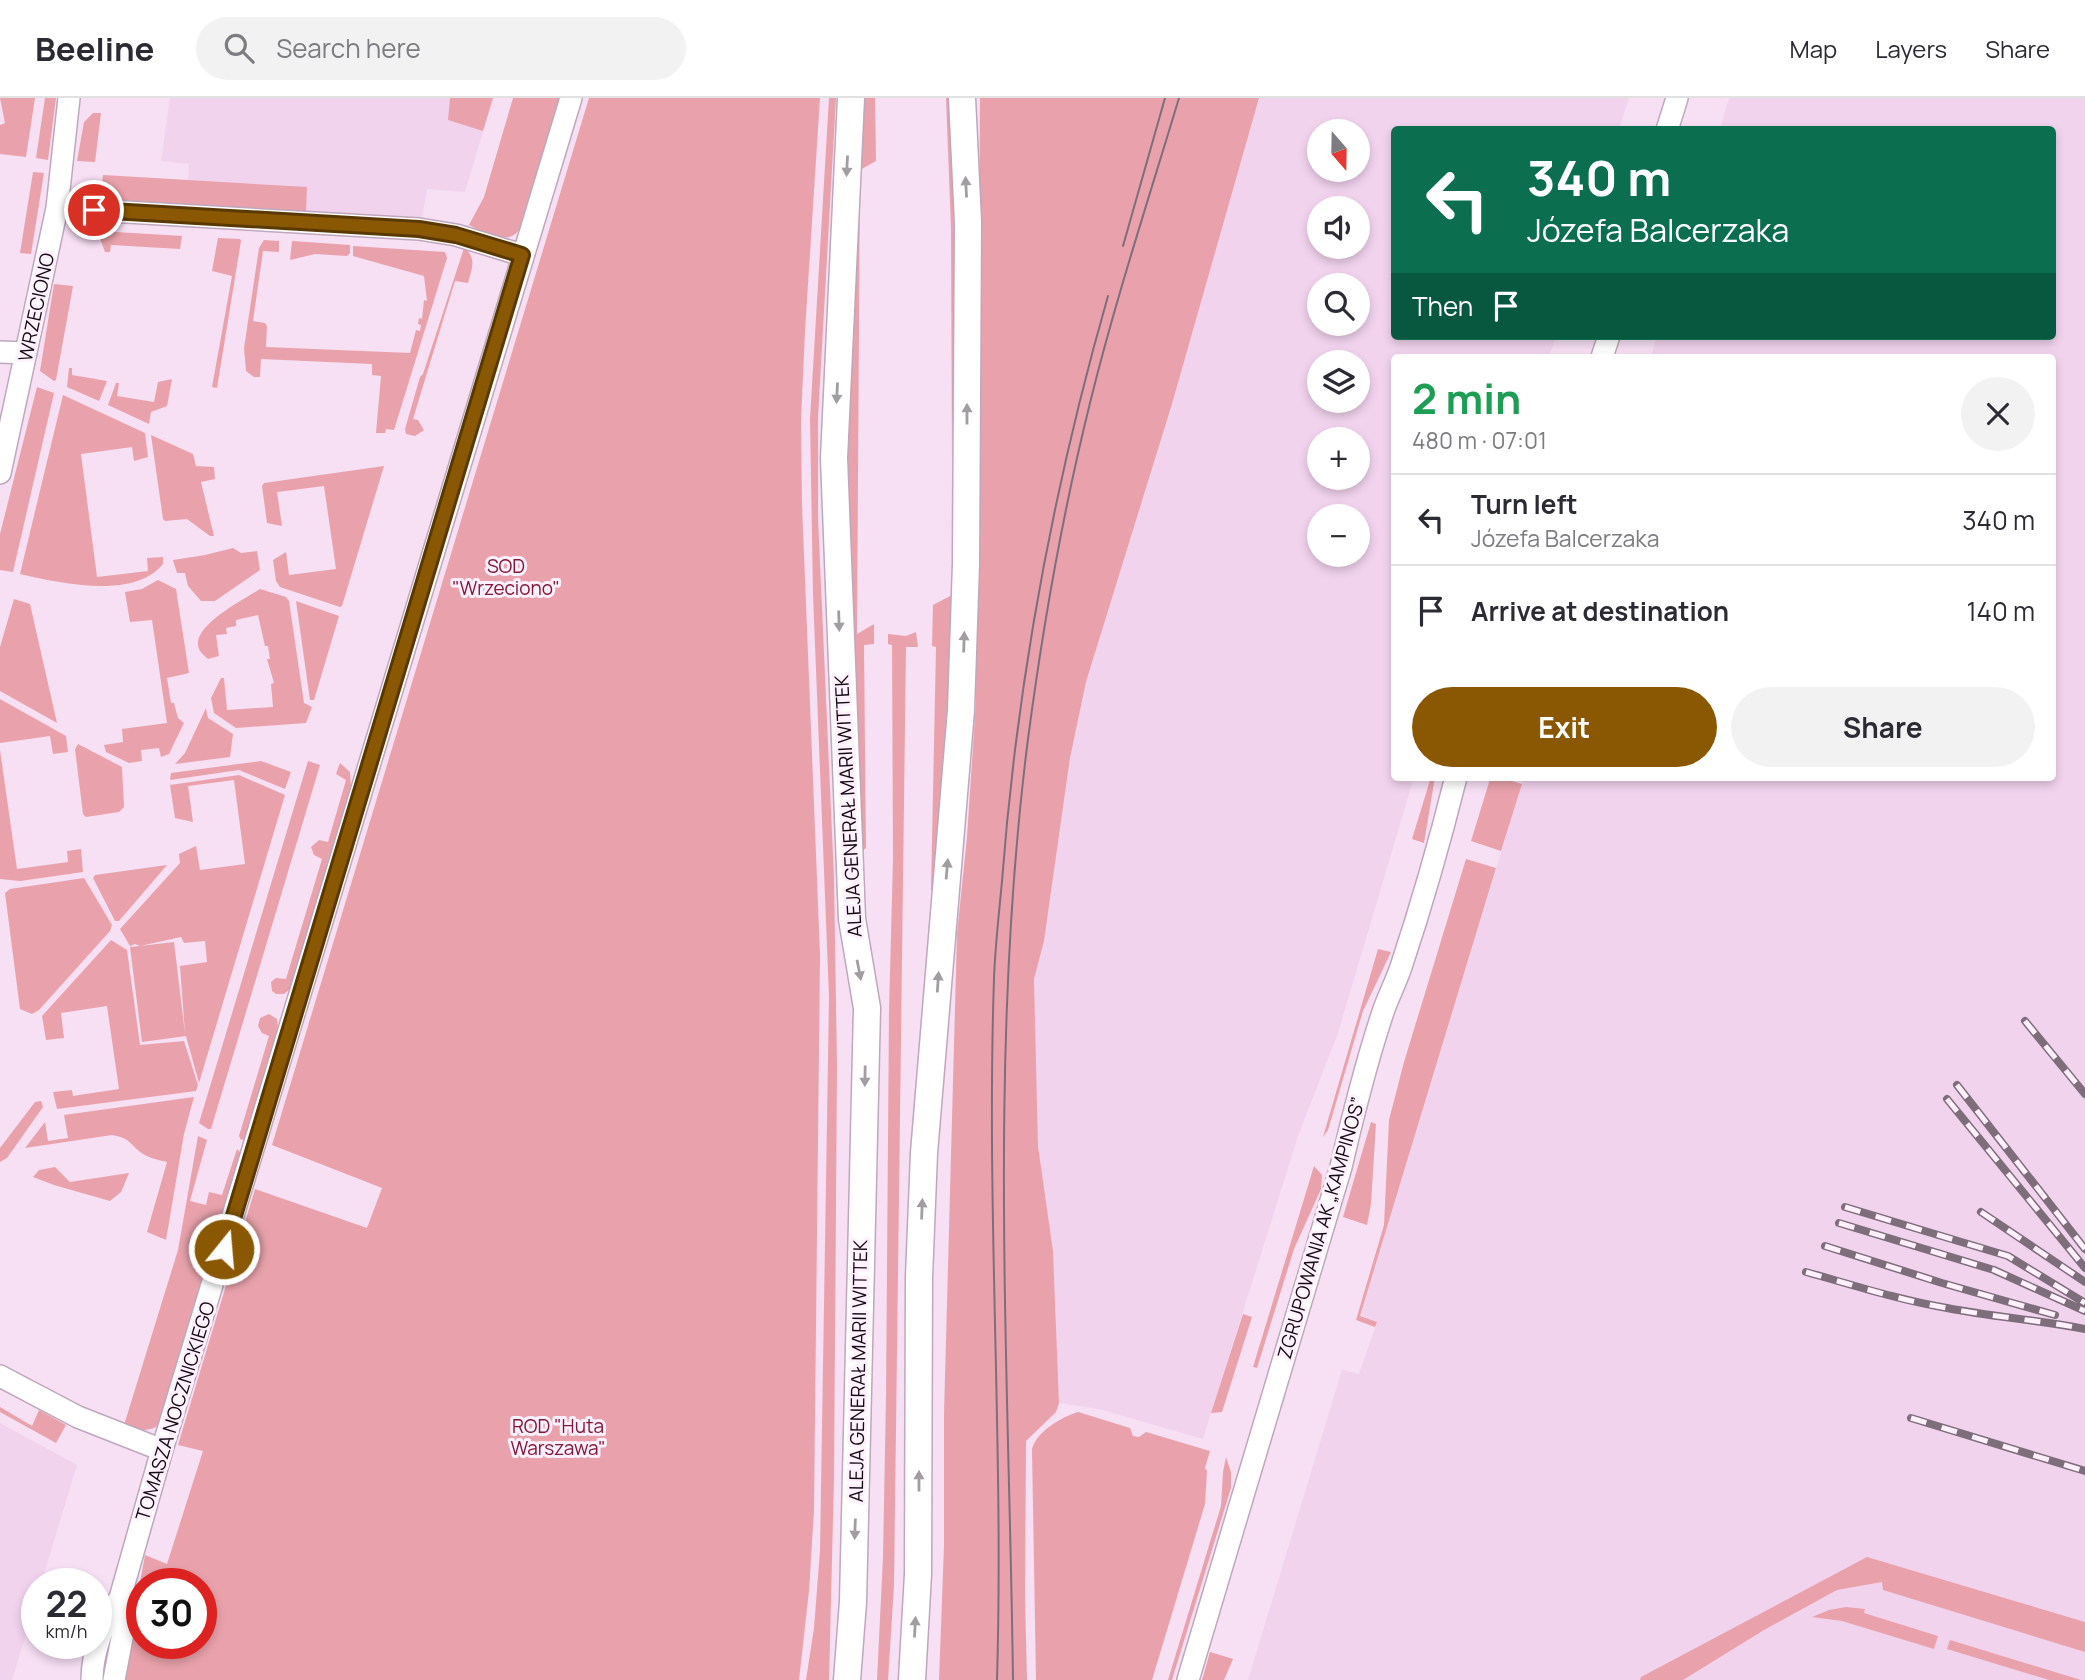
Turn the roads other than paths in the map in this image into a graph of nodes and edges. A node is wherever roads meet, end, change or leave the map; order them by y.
1 (69, 98) edge
2 (571, 98) edge
3 (851, 98) edge
4 (962, 98) edge
5 (1677, 98) edge
6 (1668, 126) edge
7 (57, 208) junction
8 (522, 255) junction
9 (0, 352) edge
10 (26, 353) junction
11 (0, 473) edge
12 (1455, 781) edge
13 (0, 1376) edge
14 (162, 1450) junction
15 (120, 1598) junction
16 (92, 1680) edge
17 (114, 1680) edge
18 (847, 1680) edge
19 (912, 1680) edge
20 (1188, 1680) edge

1 - 7 street, WRZECIONO
2 - 8 street, TOMASZA NOCZNICKIEGO
3 -> 18 main road, ALEJA GENERAŁ MARII WITTEK
19 -> 4 main road
5 - 6 street
7 - 8 street
7 - 10 street, WRZECIONO
8 - 14 street, TOMASZA NOCZNICKIEGO
9 - 10 street
10 - 11 street, WRZECIONO
12 - 20 street, ZGRUPOWANIA AK „KAMPINOS”
13 - 14 street
14 - 15 street, TOMASZA NOCZNICKIEGO
15 - 16 street, TOMASZA NOCZNICKIEGO
15 - 17 street, TOMASZA NOCZNICKIEGO

